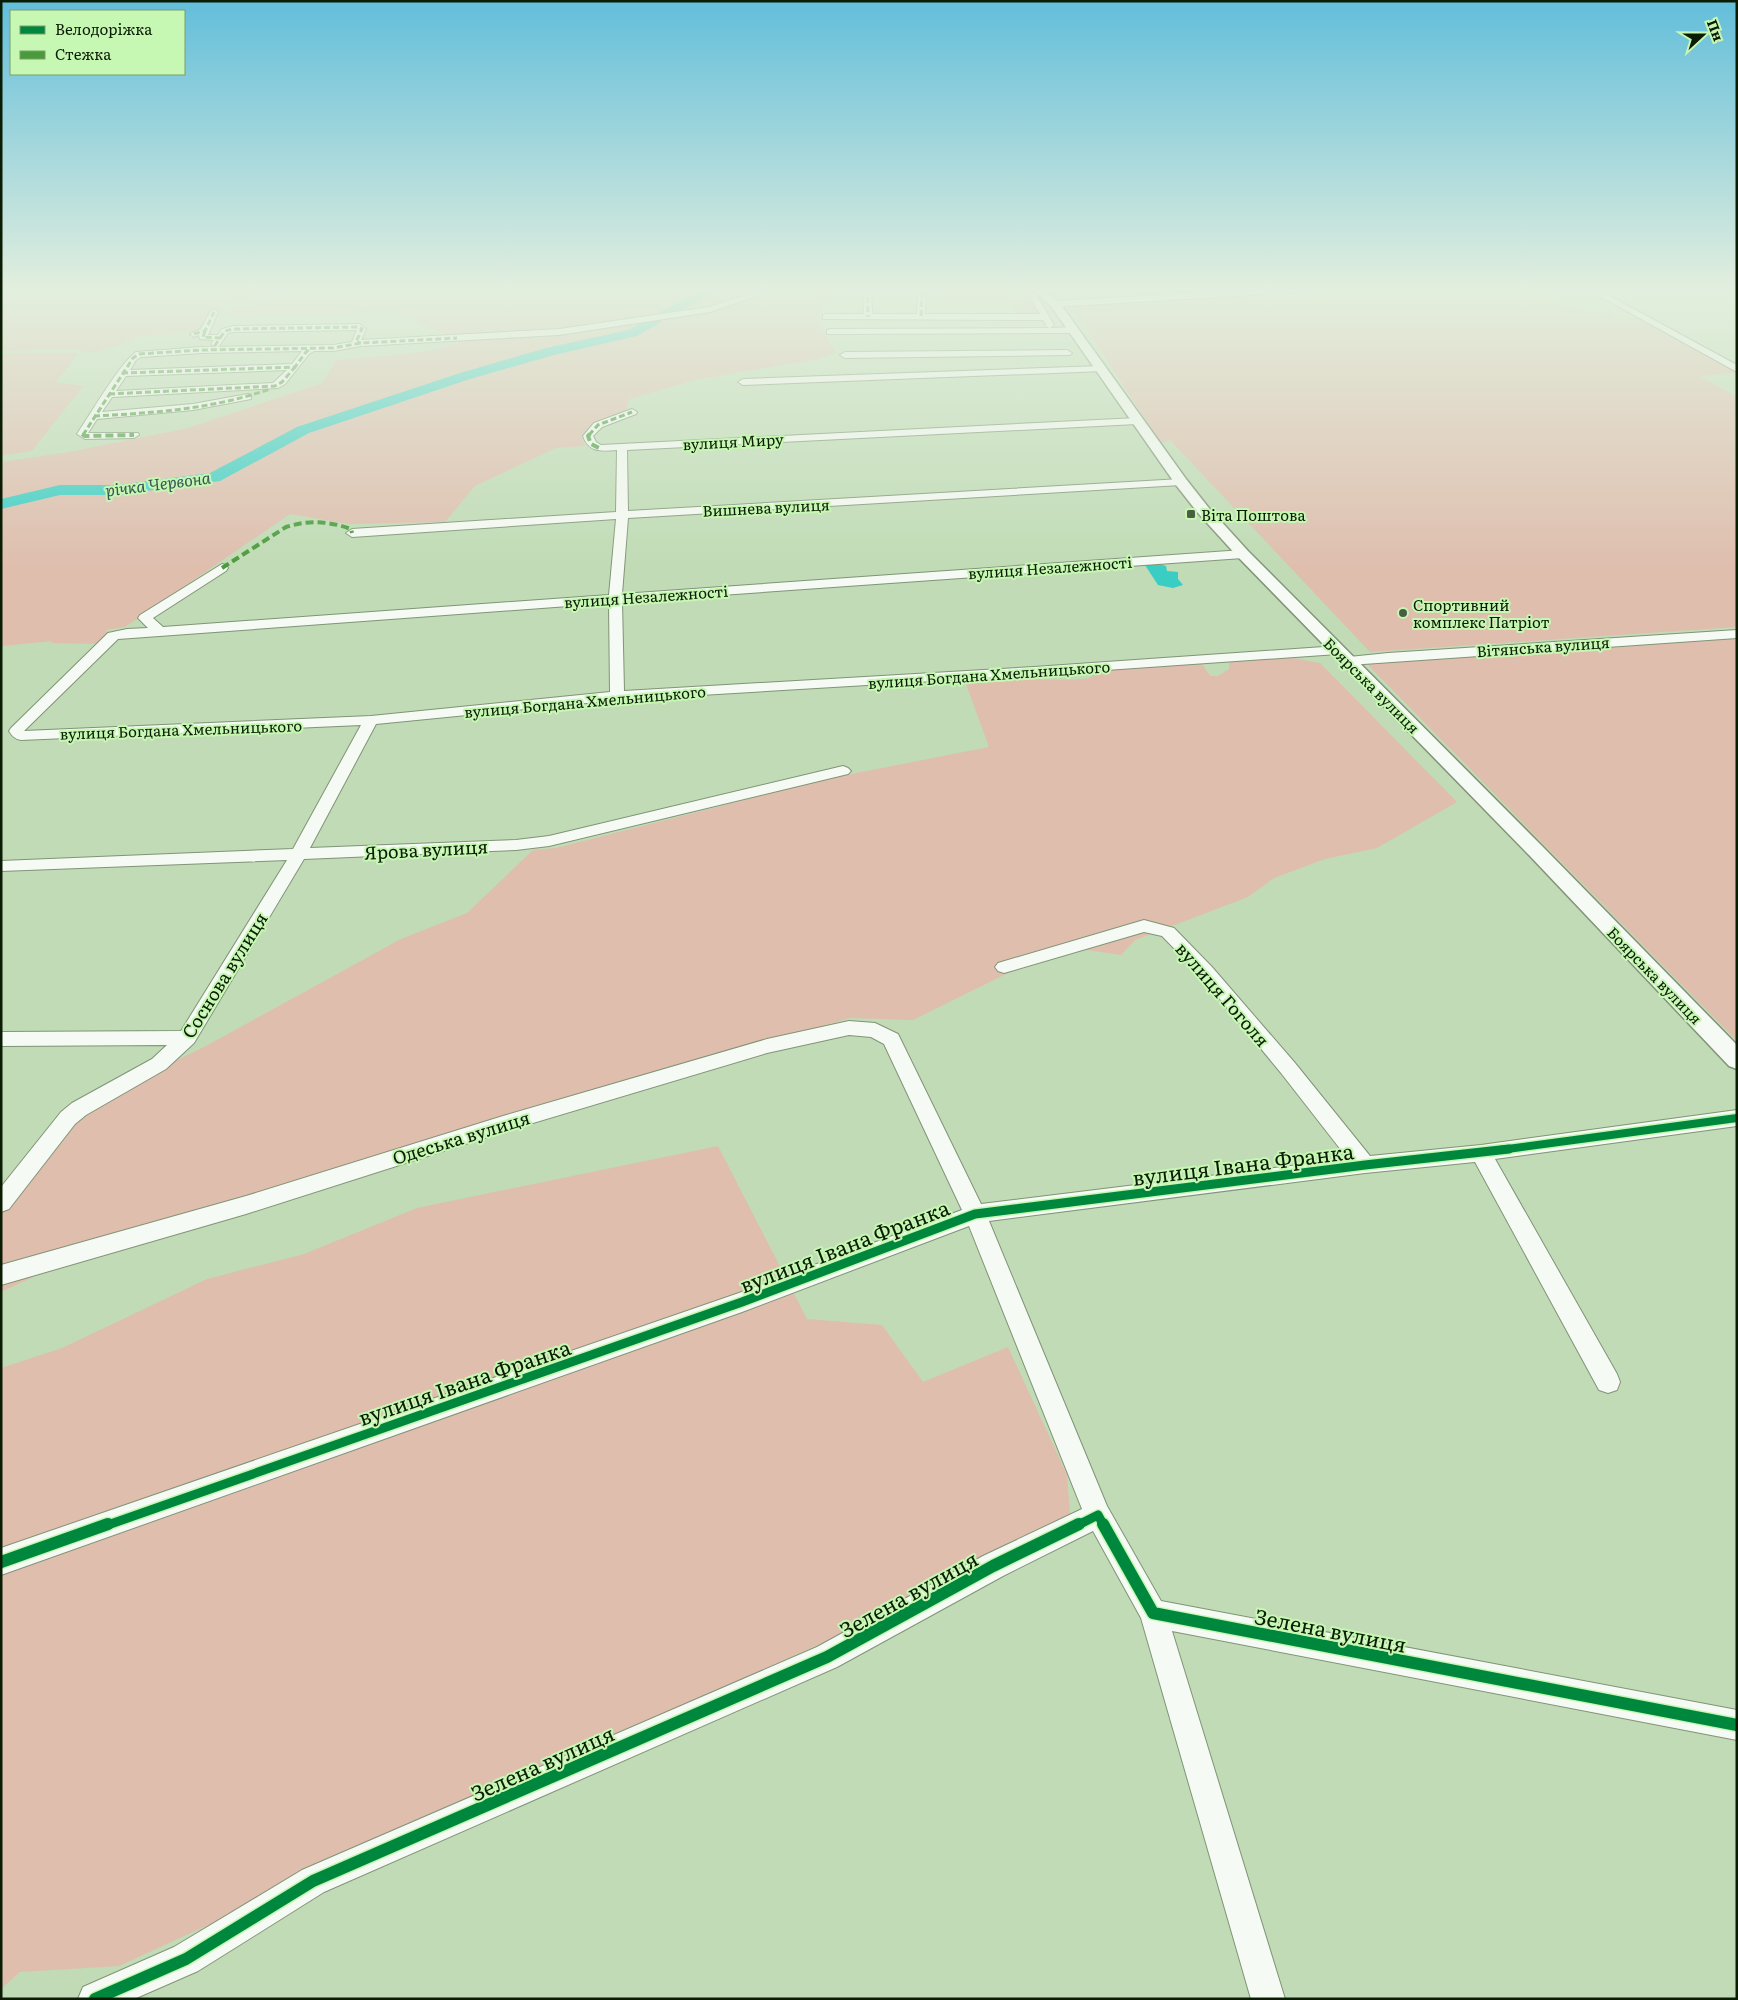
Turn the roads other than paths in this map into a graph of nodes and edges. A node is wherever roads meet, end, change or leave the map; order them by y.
1 (117, 381) edge
2 (282, 381) edge
3 (762, 381) edge
4 (1110, 381) edge
5 (743, 382) dead end
6 (279, 384) junction
7 (109, 394) junction
8 (632, 412) dead end
9 (94, 416) junction
10 (1137, 421) junction
11 (134, 434) dead end
12 (622, 446) junction
13 (1181, 482) junction
14 (622, 515) junction
15 (352, 534) dead end
16 (1243, 554) junction
17 (222, 568) dead end
18 (615, 598) junction
19 (160, 631) junction
20 (1737, 634) edge
21 (1344, 656) junction
22 (617, 696) junction
23 (371, 720) junction
24 (843, 771) dead end
25 (298, 855) junction
26 (1, 866) edge
27 (1004, 967) dead end
28 (187, 1038) junction
29 (1, 1039) edge
30 (1737, 1060) edge
31 (905, 1067) joint
32 (1737, 1118) edge
33 (1481, 1153) junction
34 (1365, 1165) junction
35 (1, 1203) edge
36 (975, 1214) junction
37 (1, 1275) edge
38 (1608, 1382) dead end
39 (1098, 1515) junction
40 (1, 1562) edge
41 (1153, 1613) junction
42 (1737, 1724) edge
43 (94, 1999) edge
44 (1268, 1999) edge

1 - 7 street
2 - 6 street
3 - 5 street
4 - 10 street, Боярська вулиця
6 - 7 street
6 - 9 street
7 - 9 street
8 - 12 street, вулиця Миру
9 - 11 street
10 - 12 street, вулиця Миру
10 - 13 street, Боярська вулиця
12 - 14 street
13 - 14 street, Вишнева вулиця
13 - 16 street, Боярська вулиця
14 - 15 street, Вишнева вулиця
14 - 18 street
16 - 18 street, вулиця Незалежності
16 - 21 street, Боярська вулиця
17 - 19 street
18 - 19 street, вулиця Незалежності
18 - 22 street
19 - 23 street, вулиця Богдана Хмельницького
20 - 21 street, Вітянська вулиця
21 - 22 street, вулиця Богдана Хмельницького
21 - 30 street, Боярська вулиця
22 - 23 street, вулиця Богдана Хмельницького
23 - 25 street, Соснова вулиця
24 - 25 street, Ярова вулиця
25 - 26 street, Ярова вулиця
25 - 28 street, Соснова вулиця
27 - 34 street, вулиця Гоголя
28 - 29 street
28 - 35 street, Соснова вулиця
31 - 36 street
31 - 37 street, Одеська вулиця
32 - 33 street, вулиця Івана Франка
33 - 34 street, вулиця Івана Франка
33 - 38 street
34 - 36 street, вулиця Івана Франка
36 - 39 street
36 - 40 street, вулиця Івана Франка
39 - 41 street
39 - 43 street, Зелена вулиця
41 - 42 street, Зелена вулиця
41 - 44 street

